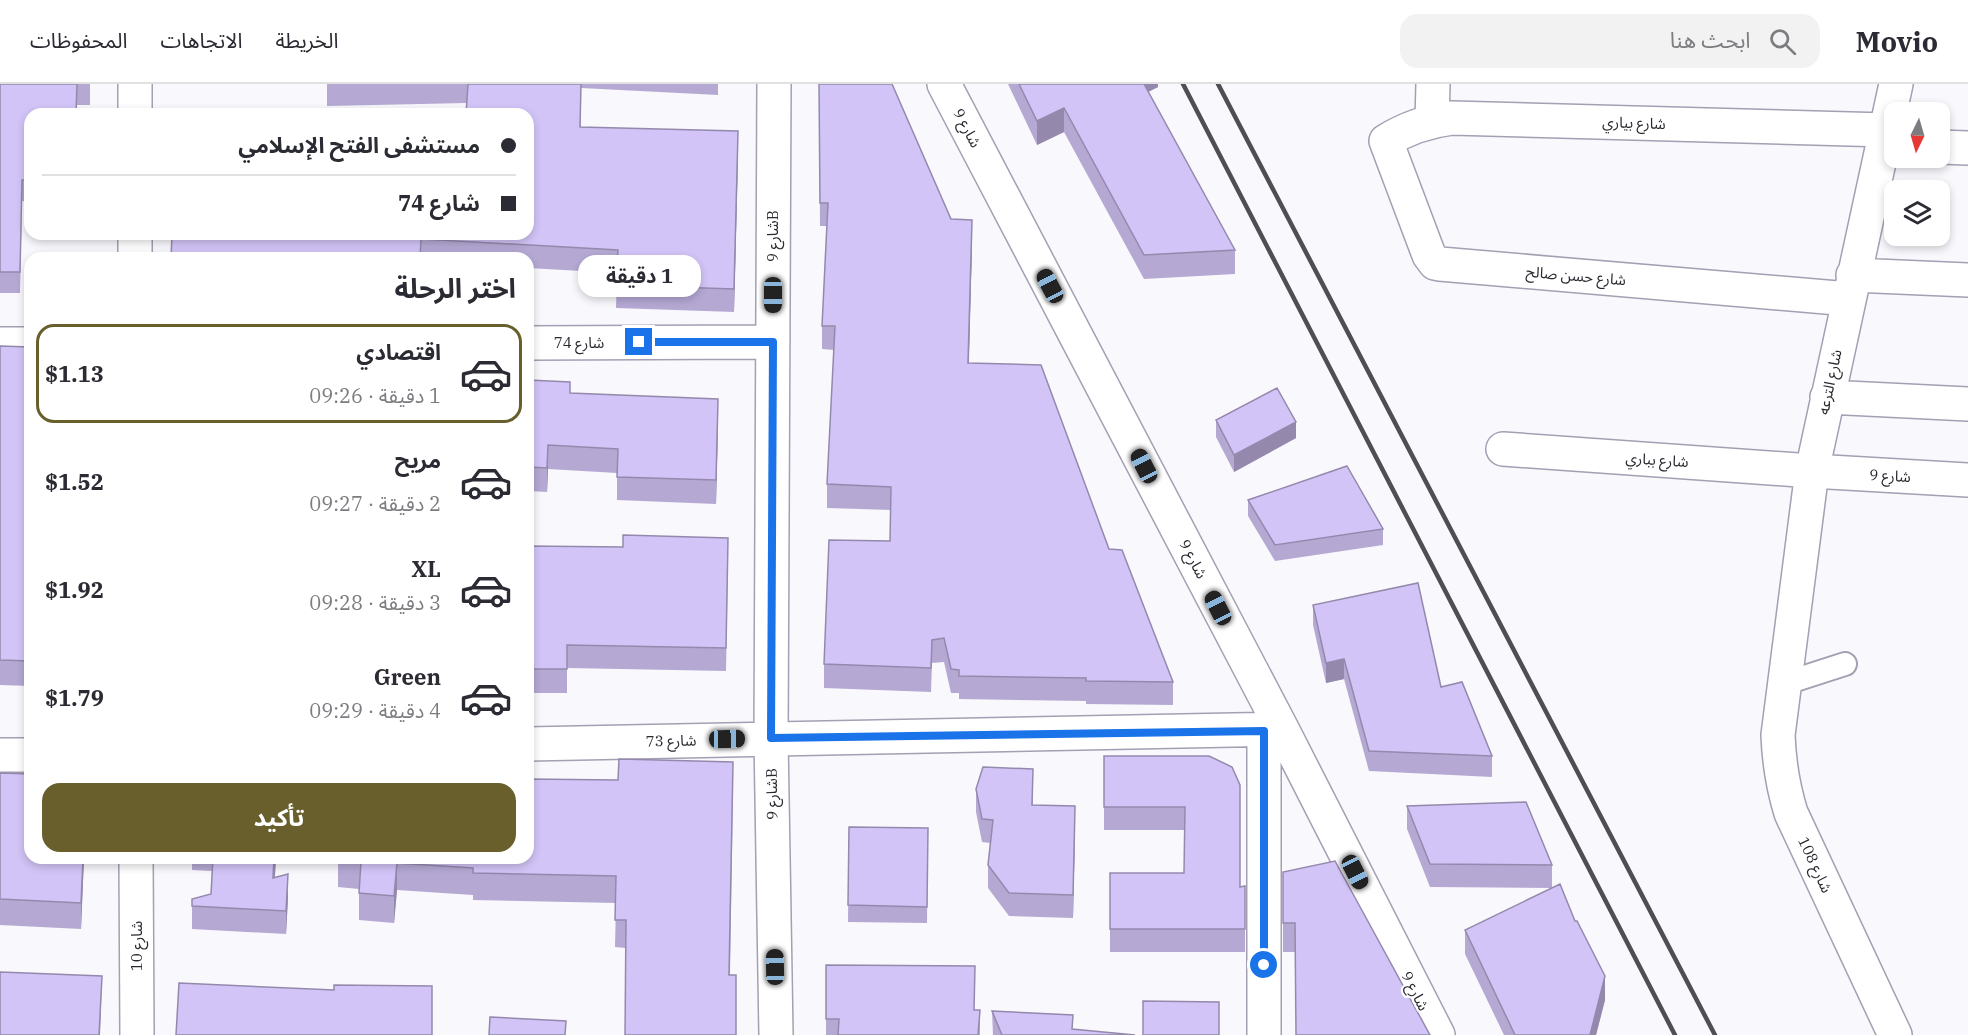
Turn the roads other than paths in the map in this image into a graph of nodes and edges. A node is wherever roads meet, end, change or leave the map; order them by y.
1 (135, 84) edge
2 (774, 84) edge
3 (944, 84) edge
4 (1433, 84) edge
5 (1896, 84) edge
6 (1893, 102) edge
7 (135, 108) edge
8 (1432, 121) junction
9 (1386, 141) joint
10 (1884, 141) edge
11 (1950, 147) edge
12 (1968, 148) edge
13 (1884, 157) edge
14 (1968, 280) edge
15 (1851, 287) junction
16 (773, 342) junction
17 (534, 343) edge
18 (0, 344) edge
19 (24, 344) edge
20 (1827, 397) junction
21 (1968, 404) edge
22 (1503, 449) dead end
23 (1812, 471) junction
24 (1968, 480) edge
25 (1845, 664) dead end
26 (1783, 684) junction
27 (1273, 730) junction
28 (771, 738) junction
29 (534, 744) edge
30 (24, 754) edge
31 (0, 755) edge
32 (136, 864) edge
33 (137, 1035) edge
34 (776, 1035) edge
35 (1264, 1035) edge
36 (1438, 1035) edge
37 (1895, 1035) edge

1 - 7 street
2 - 16 street, شارع 9B
3 - 27 street, شارع 9
4 - 8 street
5 - 6 street, شارع الترعه
8 - 9 street, شارع بياري
8 - 10 street, شارع بياري
9 - 15 street, شارع حسن صالح
11 - 12 street
13 - 15 street, شارع الترعه
14 - 15 street
15 - 20 street, شارع الترعه
16 - 17 street, شارع 74
16 - 28 street, شارع 9B
18 - 19 street
20 - 21 street
20 - 23 street, شارع الترعه
22 - 23 street, شارع بباري
23 - 24 street, شارع 9
23 - 26 street, شارع الترعه
25 - 26 lane
26 - 37 street, شارع 108
27 - 28 street, شارع 73
27 - 35 street
27 - 36 street, شارع 9
28 - 29 street, شارع 73
28 - 34 street, شارع 9B
30 - 31 street
32 - 33 street, شارع 10

